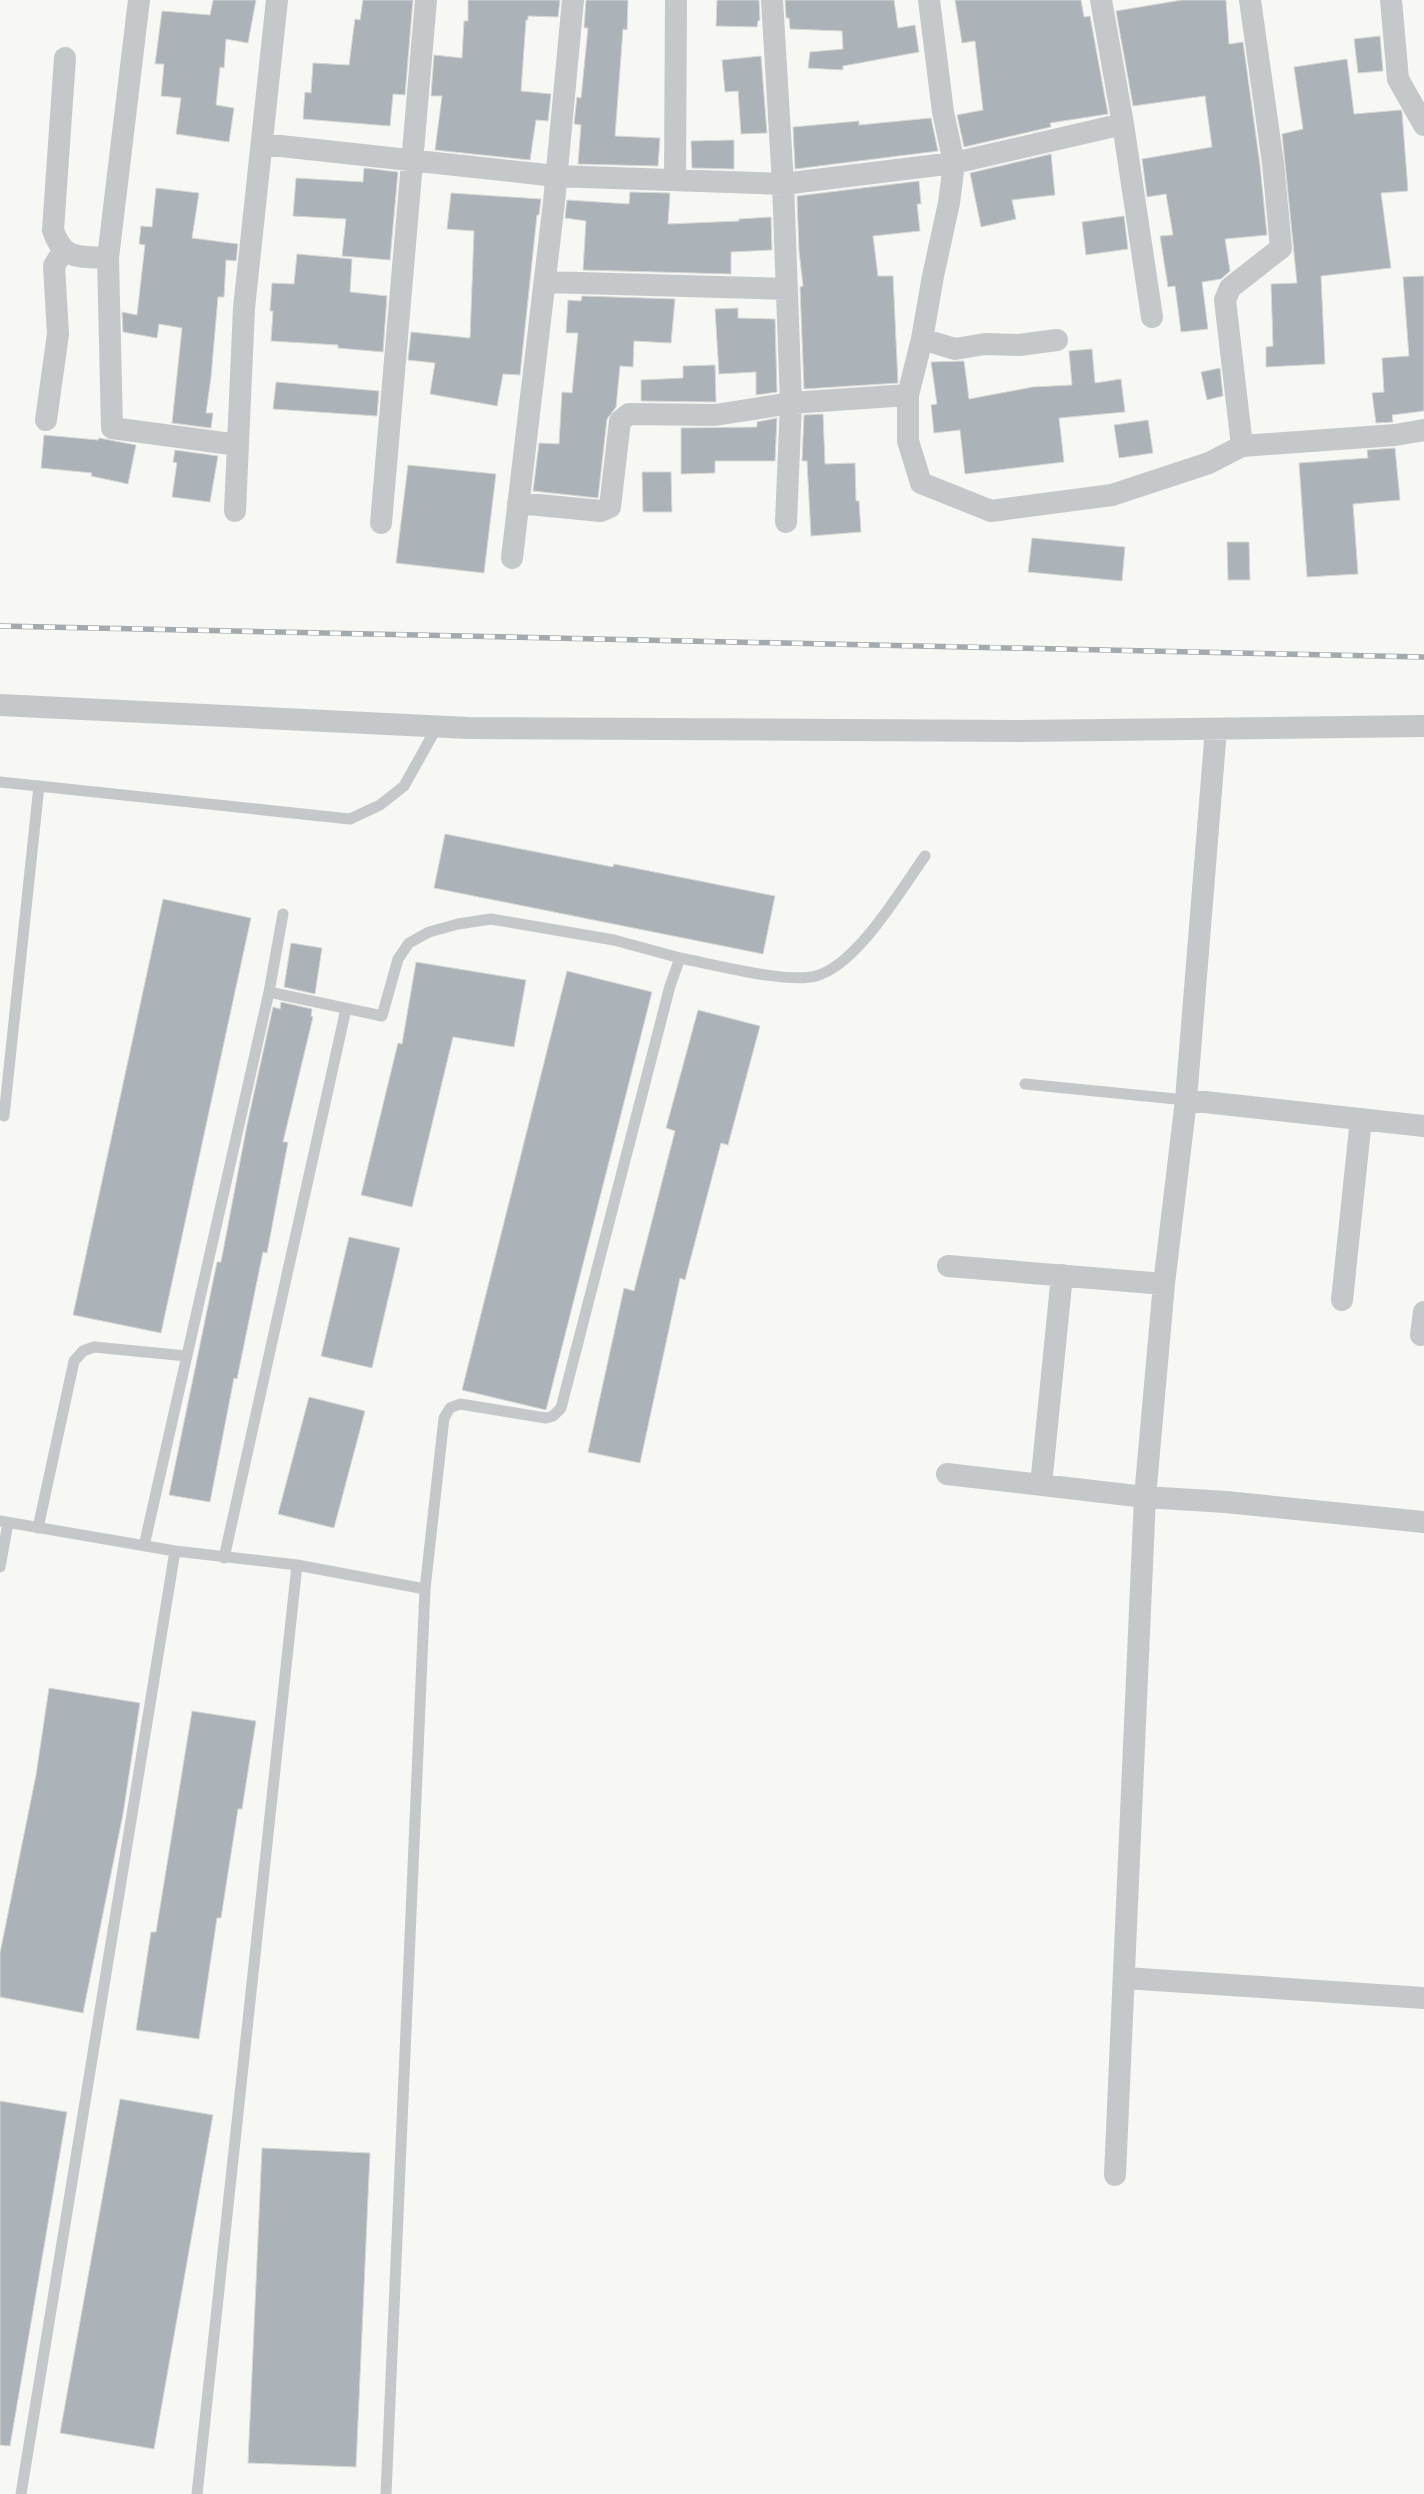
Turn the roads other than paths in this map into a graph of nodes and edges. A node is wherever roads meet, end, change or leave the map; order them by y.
1 (139, 0) edge
2 (277, 0) edge
3 (426, 0) edge
4 (573, 0) edge
5 (676, 0) edge
6 (772, 0) edge
7 (929, 0) edge
8 (1101, 0) edge
9 (1250, 0) edge
10 (1391, 0) edge
11 (65, 58) dead end
12 (1122, 124) junction
13 (1424, 126) edge
14 (262, 144) junction
15 (413, 160) junction
16 (954, 163) junction
17 (556, 176) junction
18 (676, 180) junction
19 (783, 184) junction
20 (63, 251) junction
21 (108, 258) junction
22 (545, 282) junction
23 (786, 289) junction
24 (1152, 317) dead end
25 (922, 339) junction
26 (1057, 340) dead end
27 (908, 395) junction
28 (790, 403) junction
29 (46, 420) dead end
30 (1424, 430) edge
31 (238, 445) junction
32 (1242, 446) junction
33 (518, 503) junction
34 (235, 511) dead end
35 (786, 522) dead end
36 (381, 523) dead end
37 (512, 558) dead end
38 (0, 706) edge
39 (437, 726) junction
40 (1424, 726) edge
41 (1216, 728) junction
42 (0, 782) edge
43 (39, 786) junction
44 (925, 856) dead end
45 (283, 914) dead end
46 (680, 958) junction
47 (269, 992) junction
48 (346, 1009) junction
49 (1025, 1084) dead end
50 (1186, 1100) junction
51 (4, 1116) dead end
52 (1362, 1119) junction
53 (1424, 1126) edge
54 (948, 1266) dead end
55 (1062, 1276) junction
56 (1164, 1284) junction
57 (1342, 1300) dead end
58 (1424, 1312) edge
59 (1421, 1335) dead end
60 (187, 1356) junction
61 (947, 1474) dead end
62 (1041, 1485) junction
63 (1145, 1497) junction
64 (4, 1522) edge
65 (1424, 1522) edge
66 (38, 1528) junction
67 (144, 1546) junction
68 (175, 1551) junction
69 (224, 1558) junction
70 (297, 1565) junction
71 (0, 1567) edge
72 (424, 1589) junction
73 (1124, 1978) junction
74 (1424, 1998) edge
75 (1116, 2176) dead end
76 (21, 2494) edge
77 (197, 2494) edge
78 (386, 2494) edge

1 - 21 street
2 - 14 street
3 - 15 street
4 - 17 street
5 - 18 street
6 - 19 street
7 - 16 street
8 - 12 street
9 - 32 street
10 - 13 street
11 - 20 street
12 - 16 street
12 - 24 street
14 - 15 street
14 - 31 street
15 - 17 street
15 - 36 street
16 - 19 street
16 - 25 street
17 - 18 street
17 - 22 street
18 - 19 street
19 - 23 street
20 - 21 street
20 - 29 street
21 - 31 street
22 - 23 street
22 - 33 street
23 - 28 street
25 - 26 street
25 - 27 street
27 - 28 street
27 - 32 street
28 - 33 street
28 - 35 street
30 - 32 street
31 - 34 street
33 - 37 street
38 - 39 street
39 - 41 street
39 - 43 lane
40 - 41 street
41 - 50 street
42 - 43 lane
43 - 51 lane
44 - 46 lane
45 - 47 lane
46 - 48 lane
46 - 72 lane
47 - 48 lane
47 - 60 lane
48 - 69 lane
49 - 50 lane
50 - 52 street
50 - 56 street
52 - 53 street
52 - 57 street
54 - 55 street
55 - 56 street
55 - 62 street
56 - 63 street
58 - 59 street
60 - 66 lane
60 - 67 lane
61 - 62 street
62 - 63 street
63 - 65 street
63 - 73 street
64 - 66 lane
64 - 71 lane
66 - 67 lane
67 - 68 lane
68 - 69 lane
68 - 76 lane
69 - 70 lane
70 - 72 lane
70 - 77 lane
72 - 78 lane
73 - 74 street
73 - 75 street

